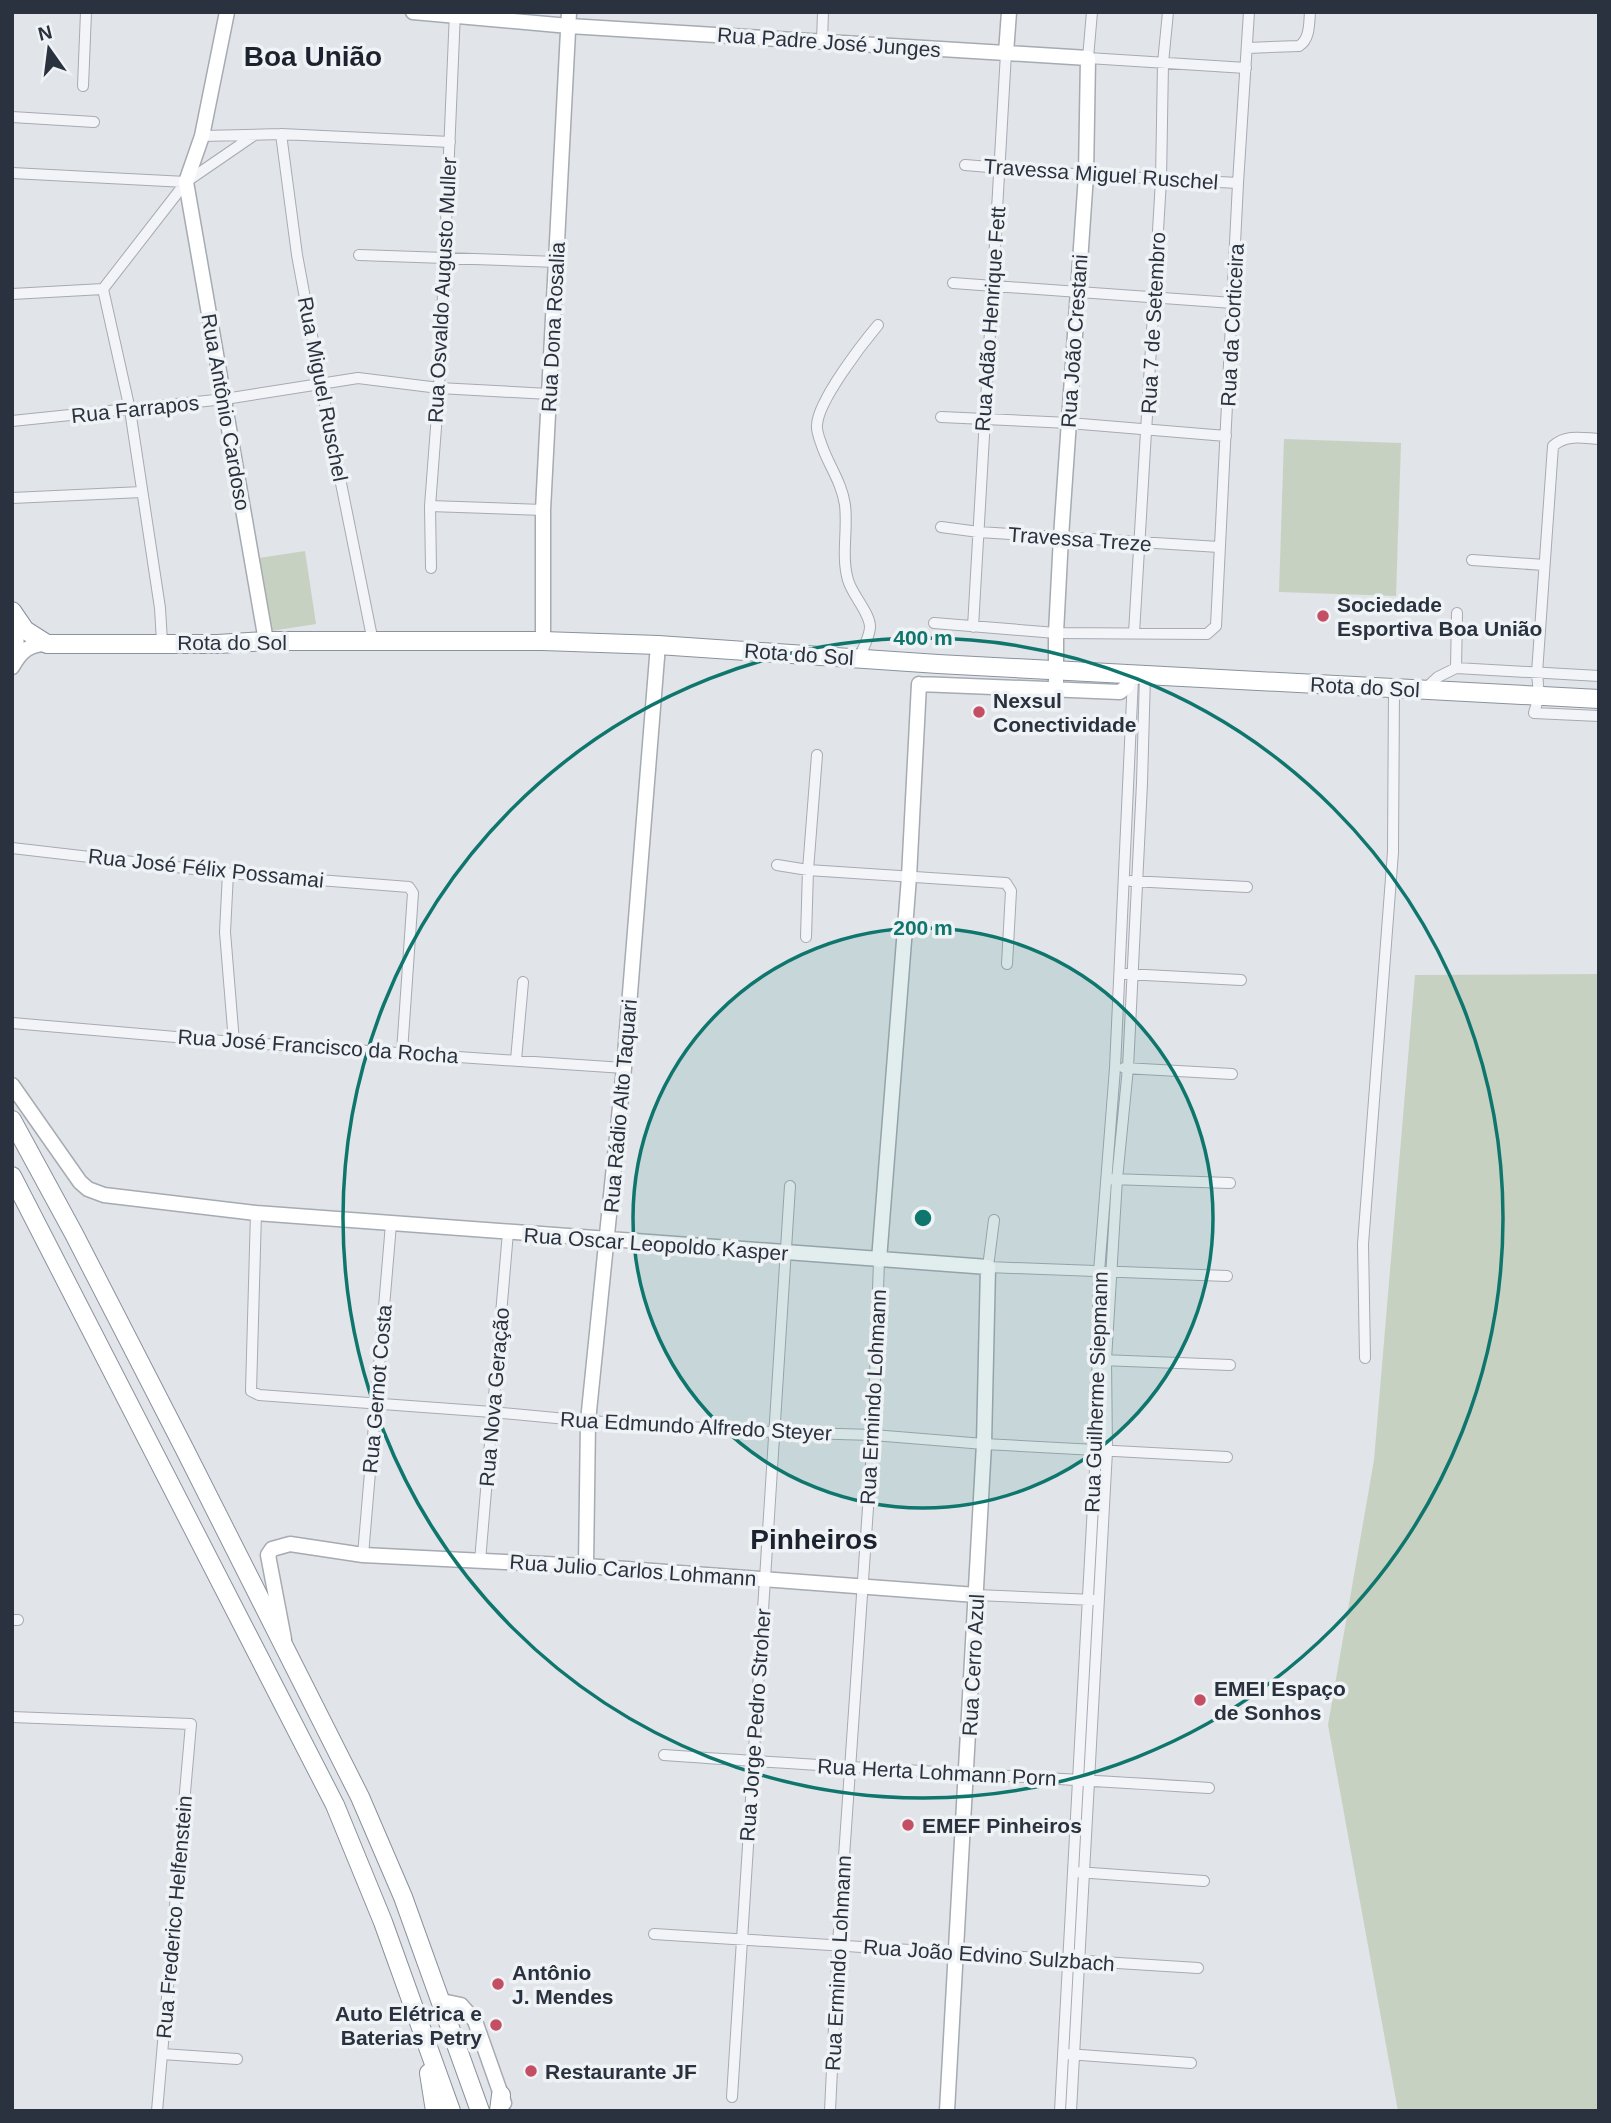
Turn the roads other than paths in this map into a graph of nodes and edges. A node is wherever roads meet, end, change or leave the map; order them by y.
1 (86, 12) edge
2 (227, 12) edge
3 (413, 12) edge
4 (823, 12) edge
5 (1009, 12) edge
6 (1092, 12) edge
7 (1168, 12) edge
8 (1250, 12) edge
9 (1310, 12) edge
10 (455, 14) edge
11 (569, 19) edge
12 (822, 42) junction
13 (1247, 48) junction
14 (1006, 53) junction
15 (1088, 58) junction
16 (1163, 63) junction
17 (1246, 68) junction
18 (83, 86) dead end
19 (12, 117) edge
20 (94, 122) dead end
21 (281, 134) junction
22 (202, 136) junction
23 (253, 136) junction
24 (450, 142) junction
25 (965, 165) dead end
26 (1000, 167) junction
27 (12, 173) edge
28 (1086, 175) junction
29 (1161, 180) junction
30 (186, 183) junction
31 (1238, 183) junction
32 (359, 256) dead end
33 (445, 258) junction
34 (558, 262) junction
35 (953, 283) dead end
36 (991, 285) junction
37 (103, 289) junction
38 (1077, 291) junction
39 (12, 294) edge
40 (1154, 297) junction
41 (1233, 303) junction
42 (878, 325) dead end
43 (321, 384) junction
44 (439, 387) junction
45 (549, 394) junction
46 (225, 399) junction
47 (130, 410) junction
48 (941, 417) dead end
49 (983, 420) junction
50 (12, 421) edge
51 (1069, 423) junction
52 (1147, 430) junction
53 (1226, 436) junction
54 (1599, 439) edge
55 (142, 492) junction
56 (12, 498) edge
57 (430, 506) junction
58 (543, 510) junction
59 (941, 527) dead end
60 (979, 532) junction
61 (1061, 537) junction
62 (1140, 542) junction
63 (1219, 547) junction
64 (1472, 560) dead end
65 (1544, 565) junction
66 (431, 568) dead end
67 (1457, 612) dead end
68 (15, 616) edge
69 (934, 623) dead end
70 (973, 626) junction
71 (1056, 633) junction
72 (1134, 634) junction
73 (266, 641) junction
74 (543, 641) junction
75 (162, 642) junction
76 (373, 642) junction
77 (47, 644) junction
78 (658, 645) junction
79 (859, 658) junction
80 (903, 661) junction
81 (14, 664) edge
82 (1456, 668) junction
83 (1056, 670) junction
84 (1538, 673) junction
85 (1599, 676) edge
86 (1135, 682) junction
87 (919, 684) junction
88 (1056, 689) junction
89 (1394, 689) junction
90 (1424, 690) junction
91 (1539, 695) junction
92 (1599, 699) edge
93 (1599, 716) edge
94 (817, 755) dead end
95 (12, 848) edge
96 (778, 865) dead end
97 (808, 870) junction
98 (228, 873) junction
99 (909, 877) junction
100 (1124, 881) junction
101 (1136, 882) junction
102 (1247, 887) dead end
103 (806, 937) dead end
104 (1007, 964) dead end
105 (1119, 974) junction
106 (1131, 975) junction
107 (1241, 980) dead end
108 (523, 982) dead end
109 (12, 1023) edge
110 (234, 1042) junction
111 (402, 1052) junction
112 (516, 1060) junction
113 (624, 1068) junction
114 (1115, 1068) junction
115 (1128, 1068) junction
116 (1232, 1074) dead end
117 (12, 1085) edge
118 (12, 1120) edge
119 (1109, 1125) junction
120 (1123, 1126) junction
121 (12, 1176) edge
122 (1105, 1179) junction
123 (1117, 1179) junction
124 (1230, 1183) dead end
125 (790, 1186) dead end
126 (256, 1213) junction
127 (994, 1220) dead end
128 (391, 1224) junction
129 (509, 1233) junction
130 (607, 1240) junction
131 (785, 1254) junction
132 (879, 1260) junction
133 (988, 1267) junction
134 (1098, 1272) junction
135 (1111, 1272) junction
136 (1227, 1276) dead end
137 (1365, 1358) dead end
138 (1102, 1360) junction
139 (1230, 1365) dead end
140 (377, 1403) junction
141 (492, 1412) junction
142 (588, 1421) junction
143 (772, 1432) junction
144 (873, 1435) junction
145 (984, 1444) junction
146 (1101, 1451) junction
147 (1227, 1457) dead end
148 (363, 1555) junction
149 (480, 1561) junction
150 (586, 1566) junction
151 (764, 1579) junction
152 (863, 1587) junction
153 (976, 1594) junction
154 (1093, 1600) junction
155 (286, 1650) junction
156 (12, 1717) edge
157 (664, 1755) dead end
158 (754, 1761) junction
159 (850, 1768) junction
160 (967, 1775) junction
161 (1077, 1779) junction
162 (1088, 1780) junction
163 (1209, 1788) dead end
164 (1078, 1872) junction
165 (1204, 1881) dead end
166 (654, 1934) dead end
167 (741, 1939) junction
168 (838, 1944) junction
169 (956, 1954) junction
170 (1073, 1961) junction
171 (1198, 1968) dead end
172 (442, 2001) junction
173 (424, 2035) junction
174 (162, 2054) junction
175 (1068, 2054) junction
176 (237, 2059) dead end
177 (1191, 2063) dead end
178 (732, 2097) dead end
179 (502, 2105) edge
180 (156, 2111) edge
181 (435, 2111) edge
182 (451, 2111) edge
183 (480, 2111) edge
184 (830, 2111) edge
185 (947, 2111) edge
186 (1060, 2111) edge
187 (1071, 2111) edge

1 - 18 street
2 - 22 street
3 - 10 street, Rua Padre José Junges
4 - 12 street
5 - 14 street, Rua Adão Henrique Fett
6 - 15 street, Rua João Crestani
7 - 16 street, Rua 7 de Setembro
8 - 13 street, Rua da Corticeira
9 - 13 street
10 - 11 street, Rua Padre José Junges
10 - 24 street, Rua Osvaldo Augusto Muller
11 - 12 street, Rua Padre José Junges
11 - 34 street, Rua Dona Rosalia
12 - 14 street, Rua Padre José Junges
13 - 17 street, Rua da Corticeira
14 - 15 street, Rua Padre José Junges
14 - 26 street, Rua Adão Henrique Fett
15 - 16 street, Rua Padre José Junges
15 - 28 street, Rua João Crestani
16 - 17 street, Rua Padre José Junges
16 - 29 street, Rua 7 de Setembro
17 - 31 street, Rua da Corticeira
19 - 20 street
21 - 23 street
21 - 24 street
21 - 43 street, Rua Miguel Ruschel
22 - 23 street
22 - 30 street
23 - 30 street
24 - 33 street, Rua Osvaldo Augusto Muller
25 - 26 street, Travessa Miguel Ruschel
26 - 28 street, Travessa Miguel Ruschel
26 - 36 street, Rua Adão Henrique Fett
27 - 30 street
28 - 29 street, Travessa Miguel Ruschel
28 - 38 street, Rua João Crestani
29 - 31 street, Travessa Miguel Ruschel
29 - 40 street, Rua 7 de Setembro
30 - 37 street
30 - 46 street, Rua Antônio Cardoso
31 - 41 street, Rua da Corticeira
32 - 33 street
33 - 34 street
33 - 44 street, Rua Osvaldo Augusto Muller
34 - 45 street, Rua Dona Rosalia
35 - 36 street
36 - 38 street
36 - 49 street, Rua Adão Henrique Fett
37 - 39 street
37 - 47 street
38 - 40 street
38 - 51 street, Rua João Crestani
40 - 41 street
40 - 52 street, Rua 7 de Setembro
41 - 53 street, Rua da Corticeira
42 - 79 street
43 - 44 street, Rua Farrapos
43 - 46 street, Rua Farrapos
43 - 76 street, Rua Miguel Ruschel
44 - 45 street, Rua Farrapos
44 - 57 street, Rua Osvaldo Augusto Muller
45 - 58 street, Rua Dona Rosalia
46 - 47 street, Rua Farrapos
46 - 73 street, Rua Antônio Cardoso
47 - 50 street, Rua Farrapos
47 - 55 street
48 - 49 street
49 - 51 street
49 - 60 street, Rua Adão Henrique Fett
51 - 52 street
51 - 61 street, Rua João Crestani
52 - 53 street
52 - 62 street, Rua 7 de Setembro
53 - 63 street, Rua da Corticeira
54 - 65 street
55 - 56 street
55 - 75 street
57 - 58 street
57 - 66 street, Rua Osvaldo Augusto Muller
58 - 74 street, Rua Dona Rosalia
59 - 60 street, Travessa Treze
60 - 61 street, Travessa Treze
60 - 70 street, Rua Adão Henrique Fett
61 - 62 street, Travessa Treze
61 - 71 street, Rua João Crestani
62 - 63 street, Travessa Treze
62 - 72 street, Rua 7 de Setembro
63 - 72 street, Rua da Corticeira
64 - 65 street
65 - 84 street
67 - 82 street
68 - 77 highway
68 - 81 street
69 - 70 street
70 - 71 street
71 - 72 street
71 - 83 street, Rua João Crestani
73 - 75 highway, Rota do Sol
73 - 76 highway, Rota do Sol
74 - 76 highway, Rota do Sol
74 - 78 highway, Rota do Sol
75 - 77 highway, Rota do Sol
77 - 81 street
78 - 79 highway, Rota do Sol
78 - 113 street, Rua Rádio Alto Taquari
79 - 80 highway, Rota do Sol
80 - 83 highway, Rota do Sol
80 - 87 street
82 - 84 street
82 - 90 street
83 - 86 highway, Rota do Sol
83 - 88 street, Rua João Crestani
84 - 85 street
84 - 91 street
86 - 88 street
86 - 89 highway, Rota do Sol
86 - 100 street, Rua Guilherme Siepmann
86 - 101 street, Rua Guilherme Siepmann
87 - 88 street
87 - 99 street, Rua Ermindo Lohmann
89 - 90 highway, Rota do Sol
89 - 137 street
90 - 91 highway, Rota do Sol
91 - 92 highway, Rota do Sol
91 - 93 street
94 - 97 street
95 - 98 street, Rua José Félix Possamai
96 - 97 street
97 - 99 street
97 - 103 street
98 - 110 street
98 - 111 street, Rua José Félix Possamai
99 - 104 street
99 - 132 street, Rua Ermindo Lohmann
100 - 101 street
100 - 105 street, Rua Guilherme Siepmann
101 - 102 street
101 - 106 street, Rua Guilherme Siepmann
105 - 106 street
105 - 114 street, Rua Guilherme Siepmann
106 - 107 street
106 - 115 street, Rua Guilherme Siepmann
108 - 112 street
109 - 110 street, Rua José Francisco da Rocha
110 - 111 street, Rua José Francisco da Rocha
111 - 112 street, Rua José Francisco da Rocha
112 - 113 street, Rua José Francisco da Rocha
113 - 130 street, Rua Rádio Alto Taquari
114 - 115 street
114 - 119 street, Rua Guilherme Siepmann
115 - 116 street
115 - 120 street, Rua Guilherme Siepmann
117 - 126 street, Rua Oscar Leopoldo Kasper
118 - 155 highway
119 - 120 street
119 - 122 street, Rua Guilherme Siepmann
120 - 123 street, Rua Guilherme Siepmann
121 - 173 highway
122 - 123 street
122 - 134 street, Rua Guilherme Siepmann
123 - 124 street
123 - 135 street, Rua Guilherme Siepmann
125 - 131 street, Rua Jorge Pedro Stroher
126 - 128 street, Rua Oscar Leopoldo Kasper
126 - 140 street, Rua Edmundo Alfredo Steyer
127 - 133 street, Rua Cerro Azul
128 - 129 street, Rua Oscar Leopoldo Kasper
128 - 140 street, Rua Gernot Costa
129 - 130 street, Rua Oscar Leopoldo Kasper
129 - 141 street, Rua Nova Geração
130 - 131 street, Rua Oscar Leopoldo Kasper
130 - 142 street, Rua Rádio Alto Taquari
131 - 132 street, Rua Oscar Leopoldo Kasper
131 - 143 street, Rua Jorge Pedro Stroher
132 - 133 street, Rua Oscar Leopoldo Kasper
132 - 144 street, Rua Ermindo Lohmann
133 - 134 street, Rua Oscar Leopoldo Kasper
133 - 145 street, Rua Cerro Azul
134 - 135 street, Rua Oscar Leopoldo Kasper
134 - 138 street, Rua Guilherme Siepmann
135 - 136 street, Rua Oscar Leopoldo Kasper
135 - 138 street, Rua Guilherme Siepmann
138 - 139 street
138 - 146 street, Rua Guilherme Siepmann
140 - 141 street, Rua Edmundo Alfredo Steyer
140 - 148 street, Rua Gernot Costa
141 - 142 street, Rua Edmundo Alfredo Steyer
141 - 149 street, Rua Nova Geração
142 - 143 street, Rua Edmundo Alfredo Steyer
142 - 150 street, Rua Rádio Alto Taquari
143 - 144 street, Rua Edmundo Alfredo Steyer
143 - 151 street, Rua Jorge Pedro Stroher
144 - 145 street, Rua Edmundo Alfredo Steyer
144 - 152 street, Rua Ermindo Lohmann
145 - 146 street, Rua Edmundo Alfredo Steyer
145 - 153 street, Rua Cerro Azul
146 - 147 street, Rua Edmundo Alfredo Steyer
146 - 154 street, Rua Guilherme Siepmann
148 - 149 street, Rua Julio Carlos Lohmann
148 - 155 street, Rua Julio Carlos Lohmann
149 - 150 street, Rua Julio Carlos Lohmann
150 - 151 street, Rua Julio Carlos Lohmann
151 - 152 street, Rua Julio Carlos Lohmann
151 - 158 street, Rua Jorge Pedro Stroher
152 - 153 street, Rua Julio Carlos Lohmann
152 - 159 street, Rua Ermindo Lohmann
153 - 154 street, Rua Julio Carlos Lohmann
153 - 160 street, Rua Cerro Azul
154 - 161 street, Rua Guilherme Siepmann
154 - 162 street, Rua Guilherme Siepmann
155 - 172 highway
156 - 174 street, Rua Frederico Helfenstein
157 - 158 street, Rua Herta Lohmann Porn
158 - 159 street, Rua Herta Lohmann Porn
158 - 167 street, Rua Jorge Pedro Stroher
159 - 160 street, Rua Herta Lohmann Porn
159 - 168 street, Rua Ermindo Lohmann
160 - 161 street, Rua Herta Lohmann Porn
160 - 169 street, Rua Cerro Azul
161 - 162 street, Rua Herta Lohmann Porn
161 - 164 street, Rua Guilherme Siepmann
162 - 163 street, Rua Herta Lohmann Porn
162 - 164 street, Rua Guilherme Siepmann
164 - 165 street
164 - 170 street, Rua Guilherme Siepmann
166 - 167 street, Rua João Edvino Sulzbach
167 - 168 street, Rua João Edvino Sulzbach
167 - 178 street, Rua Jorge Pedro Stroher
168 - 169 street, Rua João Edvino Sulzbach
168 - 184 street, Rua Ermindo Lohmann
169 - 170 street, Rua João Edvino Sulzbach
169 - 185 street, Rua Cerro Azul
170 - 171 street, Rua João Edvino Sulzbach
170 - 175 street, Rua Guilherme Siepmann
172 - 179 street
172 - 183 highway
173 - 181 highway
173 - 182 highway
174 - 176 street
174 - 180 street, Rua Frederico Helfenstein
175 - 177 street
175 - 186 street, Rua Guilherme Siepmann
175 - 187 street, Rua Guilherme Siepmann

